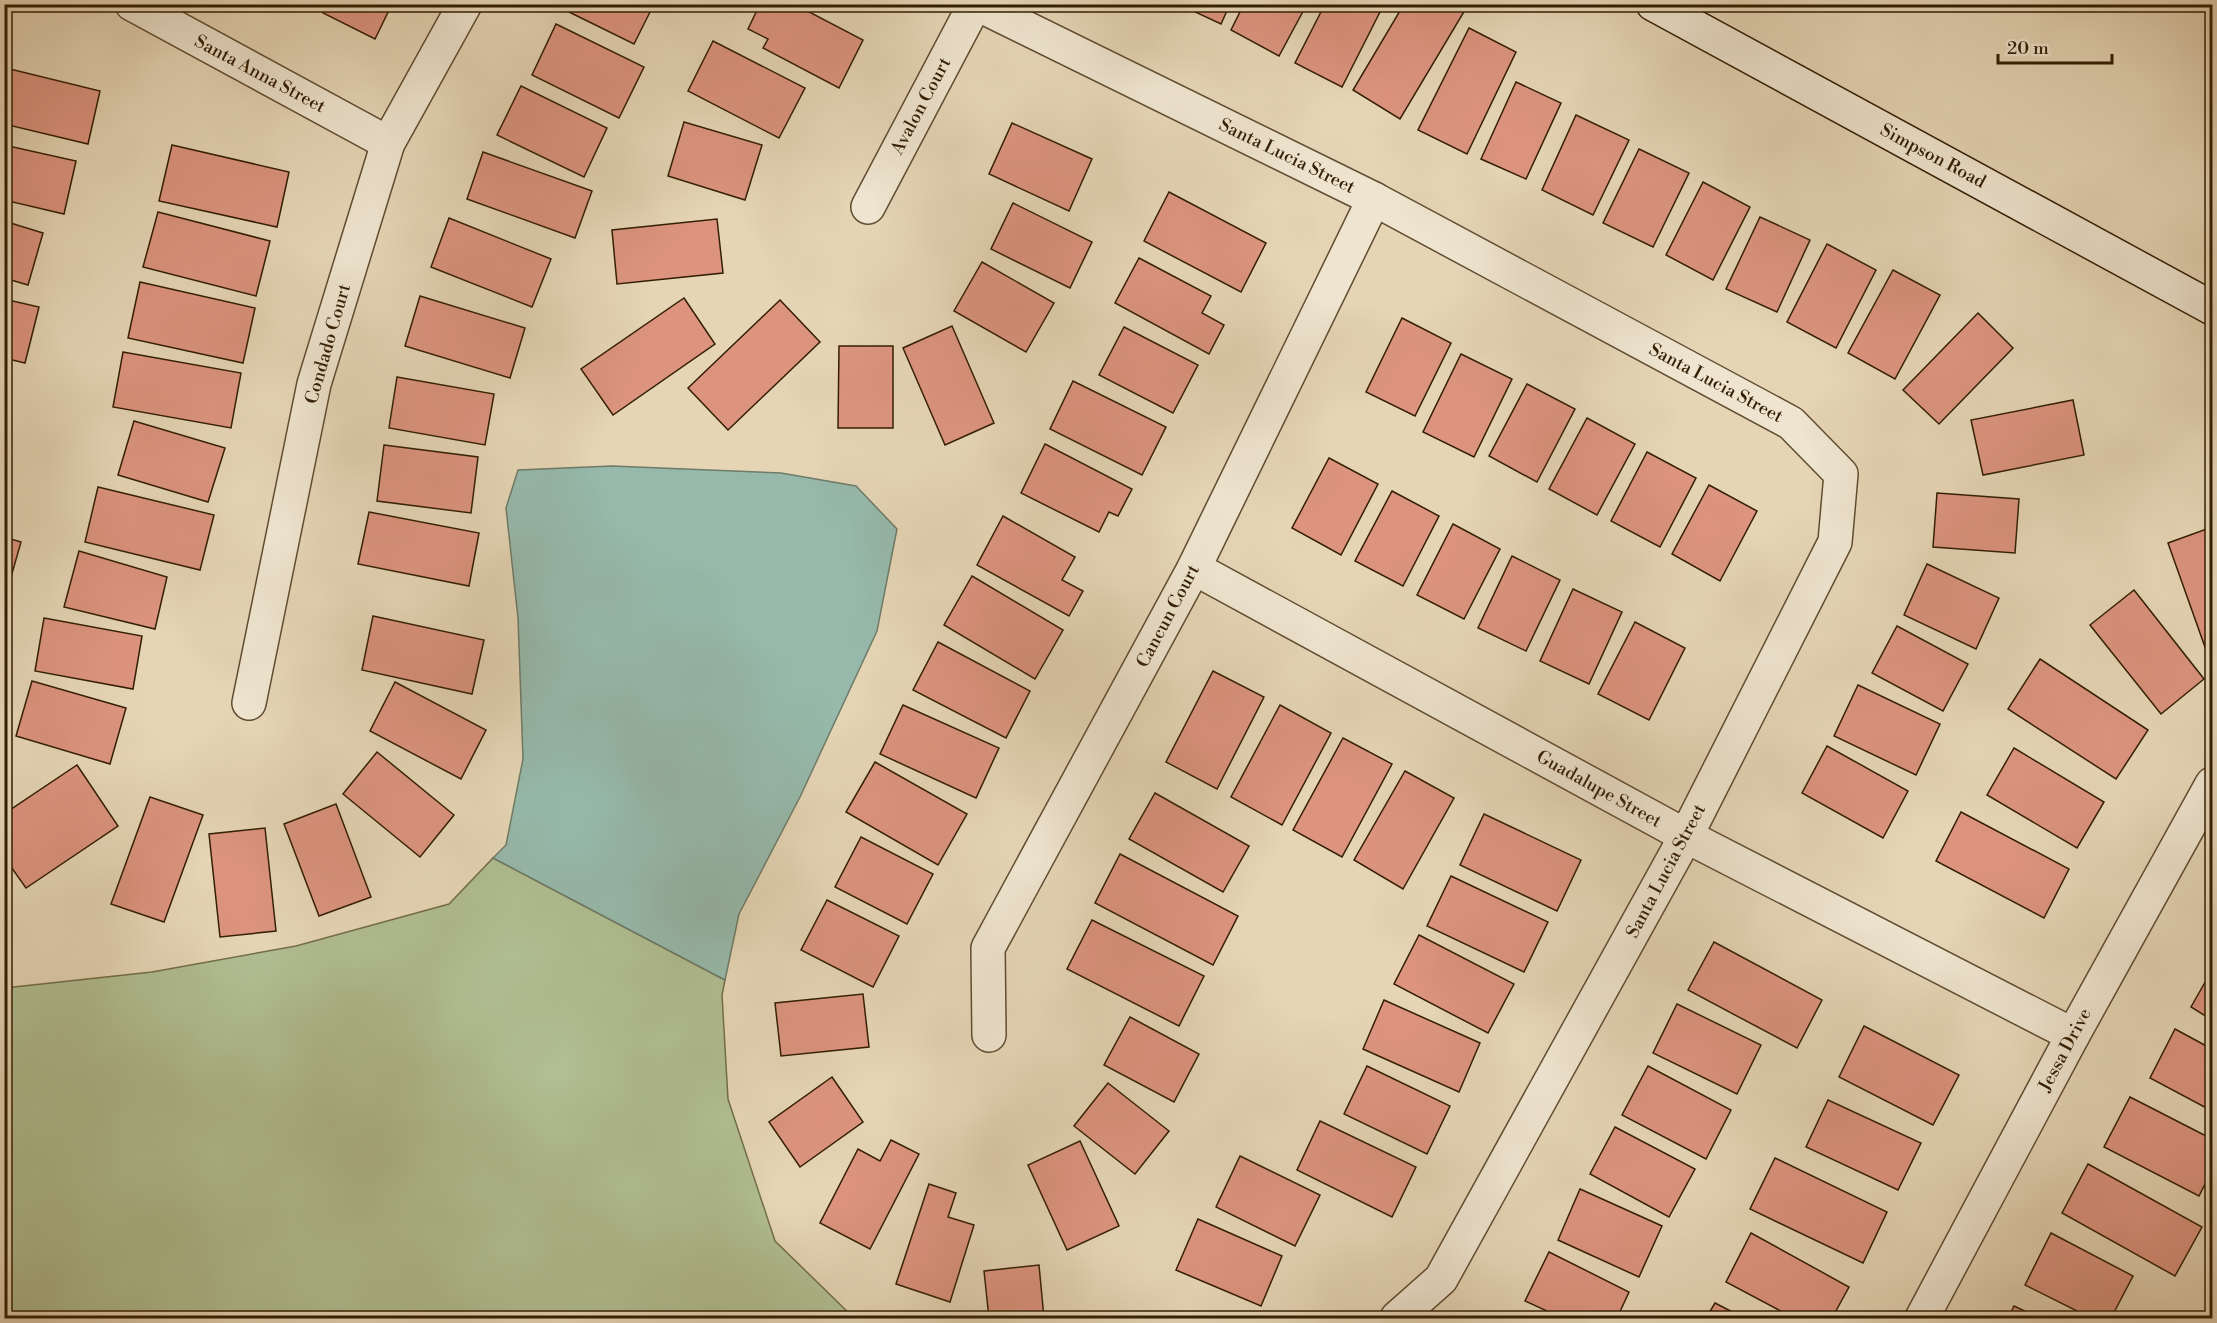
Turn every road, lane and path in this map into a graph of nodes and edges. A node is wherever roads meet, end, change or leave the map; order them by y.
1 (132, 4) edge
2 (465, 4) edge
3 (976, 4) edge
4 (1653, 4) edge
5 (388, 143) junction
6 (1374, 199) junction
7 (868, 207) dead end
8 (2212, 308) edge
9 (1194, 568) junction
10 (249, 703) dead end
11 (2212, 784) edge
12 (1686, 836) junction
13 (989, 1035) dead end
14 (2073, 1035) junction
15 (1397, 1318) edge
16 (1922, 1318) edge

1 - 5 street, Santa Anna Street
2 - 5 street, Condado Court
3 - 6 street, Santa Lucia Street
3 - 7 street, Avalon Court
4 - 8 street, Simpson Road
5 - 10 street, Condado Court
6 - 9 street, Cancun Court
6 - 12 street, Santa Lucia Street
9 - 12 street, Guadalupe Street
9 - 13 street, Cancun Court
11 - 14 street, Jessa Drive
12 - 14 street, Guadalupe Street
12 - 15 street, Santa Lucia Street
14 - 16 street, Jessa Drive

